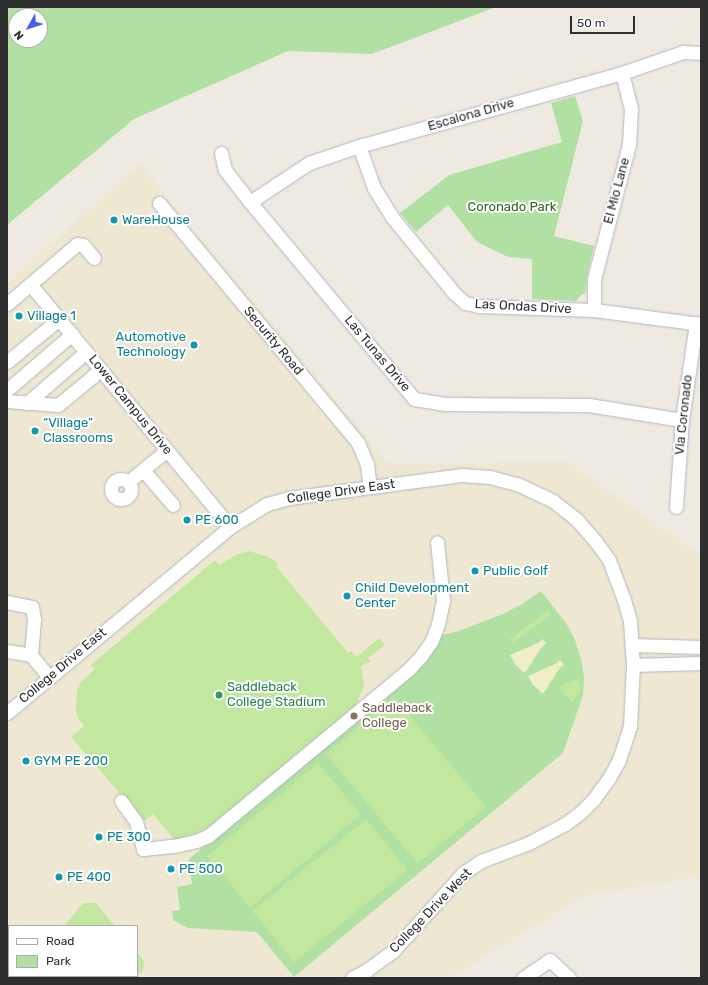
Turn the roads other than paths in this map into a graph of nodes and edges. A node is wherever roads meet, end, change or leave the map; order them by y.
1 (701, 53) edge
2 (622, 73) junction
3 (359, 146) junction
4 (221, 153) dead end
5 (250, 202) junction
6 (159, 203) dead end
7 (94, 258) dead end
8 (30, 284) junction
9 (7, 304) edge
10 (594, 310) junction
11 (60, 319) junction
12 (699, 323) edge
13 (72, 334) junction
14 (86, 352) junction
15 (7, 362) edge
16 (100, 368) junction
17 (7, 390) edge
18 (7, 401) edge
19 (27, 403) junction
20 (682, 420) junction
21 (167, 450) junction
22 (143, 470) junction
23 (128, 482) dead end
24 (370, 487) junction
25 (173, 505) dead end
26 (676, 507) dead end
27 (230, 527) junction
28 (437, 542) dead end
29 (7, 602) edge
30 (632, 645) junction
31 (701, 647) edge
32 (7, 651) edge
33 (31, 655) junction
34 (701, 663) edge
35 (633, 665) junction
36 (49, 678) junction
37 (7, 713) edge
38 (121, 802) dead end
39 (352, 978) edge
40 (523, 978) edge
41 (569, 978) edge

1 - 2 street, Escalona Drive
2 - 3 street, Escalona Drive
2 - 10 street, El Mio Lane
3 - 5 street, Escalona Drive
3 - 10 street, Las Ondas Drive
4 - 5 street, Las Tunas Drive
5 - 20 street, Las Tunas Drive
6 - 24 street, Security Road
7 - 8 street
8 - 9 street
8 - 11 street, Lower Campus Drive
10 - 12 street, Las Ondas Drive
11 - 13 street, Lower Campus Drive
11 - 15 street
12 - 20 street, Via Coronado
13 - 14 street, Lower Campus Drive
13 - 17 street
14 - 16 street, Lower Campus Drive
14 - 19 street
16 - 19 street
16 - 21 street, Lower Campus Drive
18 - 19 street
20 - 26 street, Via Coronado
21 - 22 street
21 - 27 street, Lower Campus Drive
22 - 23 street
22 - 25 street
24 - 27 street, College Drive East
24 - 30 street, College Drive East
27 - 36 street, College Drive East
28 - 38 street
29 - 33 street
30 - 31 street
30 - 35 street, College Drive East
32 - 33 street
33 - 36 street
34 - 35 street
35 - 39 street, College Drive West
36 - 37 street, College Drive East
40 - 41 street

